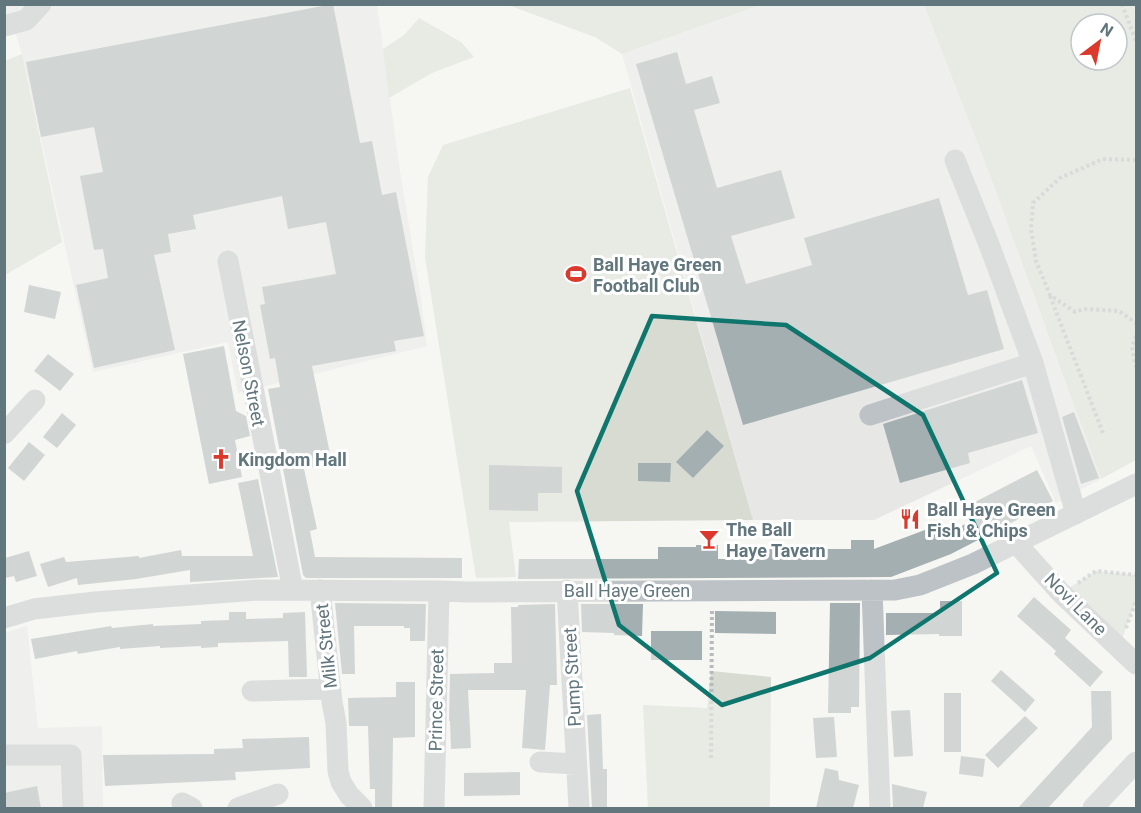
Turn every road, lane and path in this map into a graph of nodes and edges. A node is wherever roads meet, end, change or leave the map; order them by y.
1 (41, 4) edge
2 (1122, 4) edge
3 (4, 26) edge
4 (1137, 41) edge
5 (955, 160) dead end
6 (1137, 160) edge
7 (228, 261) dead end
8 (1050, 295) junction
9 (1137, 323) edge
10 (1137, 336) edge
11 (1033, 363) junction
12 (1137, 367) edge
13 (35, 400) dead end
14 (870, 415) dead end
15 (1102, 433) dead end
16 (4, 434) edge
17 (1137, 484) edge
18 (1076, 514) junction
19 (1016, 543) junction
20 (1137, 575) edge
21 (293, 590) junction
22 (320, 590) junction
23 (567, 590) junction
24 (712, 590) junction
25 (872, 590) junction
26 (439, 591) junction
27 (1061, 593) junction
28 (1137, 601) edge
29 (4, 618) edge
30 (1119, 647) junction
31 (1137, 664) edge
32 (252, 691) dead end
33 (331, 695) junction
34 (4, 755) edge
35 (711, 758) dead end
36 (540, 762) dead end
37 (1137, 762) edge
38 (576, 764) junction
39 (278, 794) dead end
40 (73, 808) edge
41 (238, 808) edge
42 (362, 808) edge
43 (434, 808) edge
44 (579, 808) edge
45 (880, 808) edge
46 (1093, 808) edge

1 - 3 street
2 - 4 path
5 - 11 street
6 - 8 path
7 - 21 street, Nelson Street
8 - 9 path
8 - 15 path
10 - 12 path
11 - 14 street
11 - 18 street
13 - 16 street
17 - 18 street, Ball Haye Green
18 - 19 street, Ball Haye Green
19 - 25 street, Ball Haye Green
19 - 27 street, Novi Lane
20 - 27 path
21 - 22 street, Ball Haye Green
21 - 29 street, Ball Haye Green
22 - 26 street, Ball Haye Green
22 - 33 street, Milk Street
23 - 24 street, Ball Haye Green
23 - 26 street, Ball Haye Green
23 - 38 street, Pump Street
24 - 25 street, Ball Haye Green
24 - 35 path
25 - 45 street
26 - 43 street, Prince Street
27 - 30 street, Novi Lane
28 - 30 path
30 - 31 street, Novi Lane
32 - 33 street
33 - 42 street, Milk Street
34 - 40 street
36 - 38 street
37 - 46 street
38 - 44 street, Pump Street
39 - 41 street

